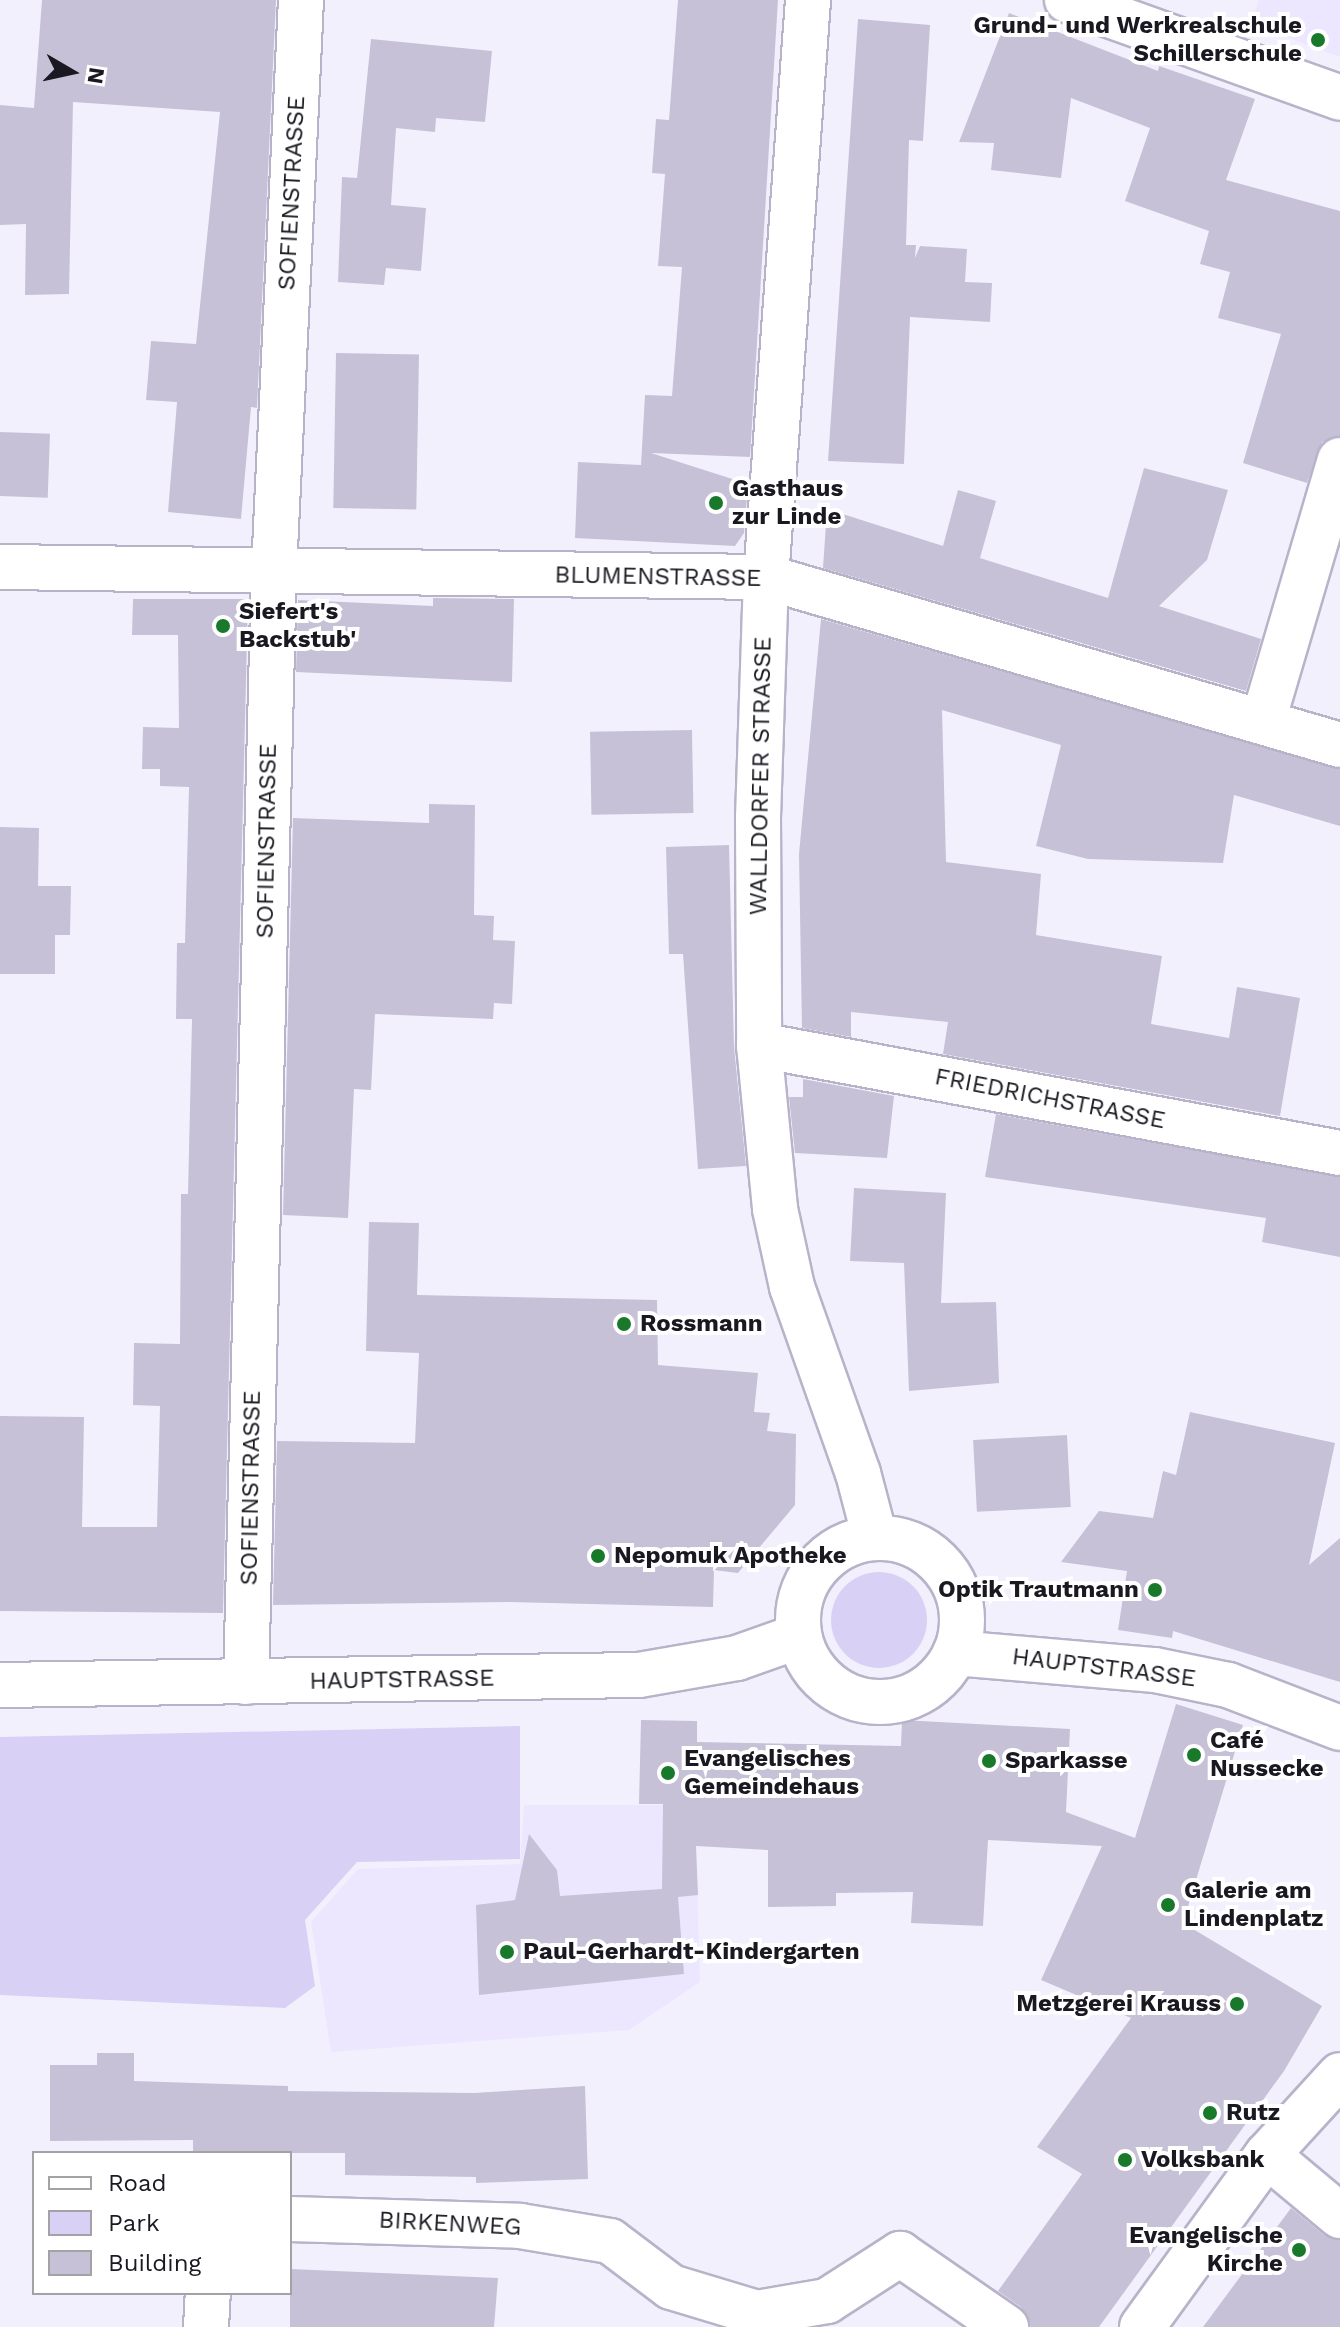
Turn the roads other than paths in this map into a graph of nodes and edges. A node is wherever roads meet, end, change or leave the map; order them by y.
1 (301, 0) edge
2 (808, 0) edge
3 (1067, 0) edge
4 (1340, 98) edge
5 (1340, 460) edge
6 (0, 567) edge
7 (274, 570) junction
8 (766, 577) junction
9 (1263, 721) junction
10 (1340, 745) edge
11 (759, 1045) junction
12 (1340, 1153) edge
13 (875, 1538) junction
14 (799, 1636) junction
15 (955, 1653) junction
16 (246, 1682) junction
17 (0, 1685) edge
18 (1340, 1728) edge
19 (1340, 2075) edge
20 (1267, 2155) junction
21 (1340, 2216) edge
22 (292, 2219) edge
23 (208, 2295) edge
24 (206, 2327) edge
25 (1006, 2327) edge
26 (1142, 2327) edge

1 - 7 street, SOFIENSTRASSE
2 - 8 street, WALLDORFER STRASSE
3 - 4 street
5 - 9 street
6 - 7 street, BLUMENSTRASSE
7 - 8 street, BLUMENSTRASSE
7 - 16 street, SOFIENSTRASSE
8 - 9 street, BLUMENSTRASSE
8 - 11 street, WALLDORFER STRASSE
9 - 10 street, BLUMENSTRASSE
11 - 12 street, FRIEDRICHSTRASSE
11 - 13 street, WALLDORFER STRASSE
13 - 14 street
13 - 15 street
14 - 15 street
14 - 16 street, HAUPTSTRASSE
15 - 18 street, HAUPTSTRASSE
16 - 17 street, HAUPTSTRASSE
19 - 20 street
20 - 21 street
20 - 26 street
22 - 25 street, BIRKENWEG
23 - 24 street

